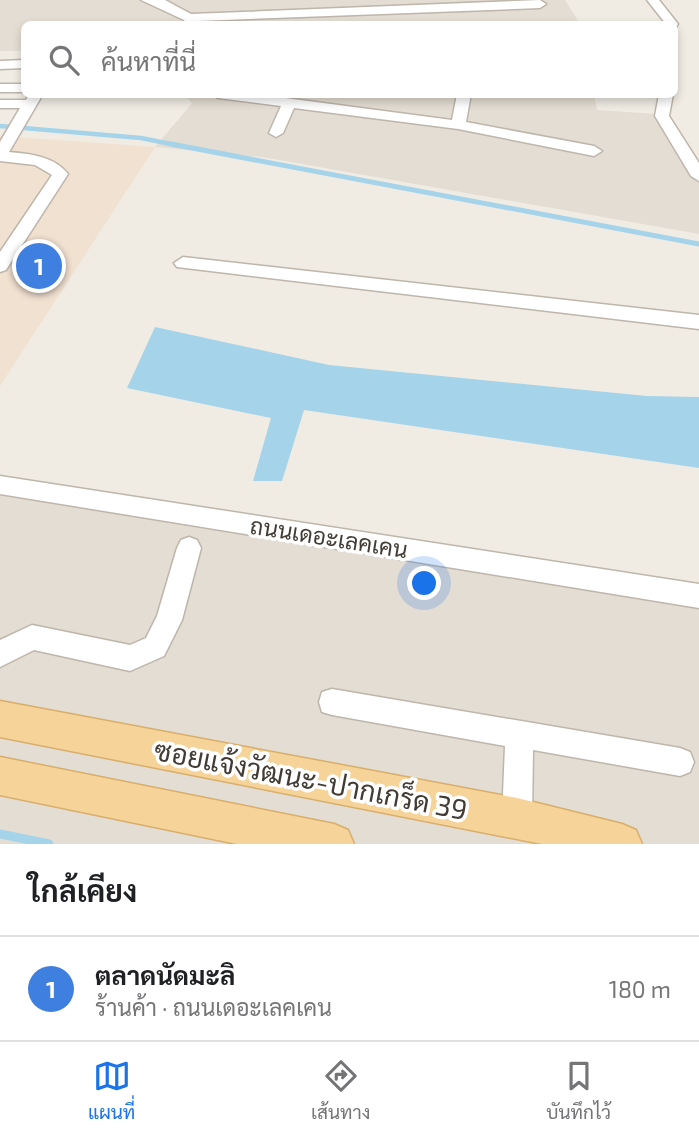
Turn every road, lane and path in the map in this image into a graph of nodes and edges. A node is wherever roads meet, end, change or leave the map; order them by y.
1 (147, 0) edge
2 (240, 0) edge
3 (653, 0) edge
4 (540, 4) dead end
5 (467, 7) junction
6 (240, 16) junction
7 (191, 21) edge
8 (469, 21) edge
9 (670, 21) edge
10 (21, 50) edge
11 (0, 51) edge
12 (21, 64) edge
13 (0, 65) edge
14 (0, 88) edge
15 (21, 88) edge
16 (247, 98) edge
17 (463, 98) edge
18 (665, 98) edge
19 (33, 99) edge
20 (0, 104) edge
21 (289, 104) junction
22 (458, 125) junction
23 (275, 132) dead end
24 (594, 151) dead end
25 (0, 156) edge
26 (699, 176) edge
27 (183, 263) dead end
28 (0, 266) edge
29 (699, 322) edge
30 (0, 485) edge
31 (189, 548) dead end
32 (699, 596) edge
33 (0, 654) edge
34 (332, 702) dead end
35 (0, 719) edge
36 (519, 734) junction
37 (680, 762) dead end
38 (0, 776) edge
39 (517, 818) junction
40 (334, 844) edge
41 (622, 844) edge

1 - 7 street
2 - 6 street
3 - 9 street
4 - 5 street
5 - 6 street
5 - 8 street
6 - 7 street
10 - 11 street
12 - 13 street
14 - 15 street
16 - 21 street
17 - 22 street
18 - 26 street
19 - 20 street
19 - 25 street
21 - 22 street
21 - 23 street
22 - 24 street
25 - 28 street
27 - 29 street
30 - 32 street, ถนนเดอะเลคเคน
31 - 33 street
34 - 36 street
35 - 39 main road, ซอยแจ้งวัฒนะ-ปากเกร็ด 39
36 - 37 street
36 - 39 street
38 - 40 main road
39 - 41 main road, ซอยแจ้งวัฒนะ-ปากเกร็ด 39

